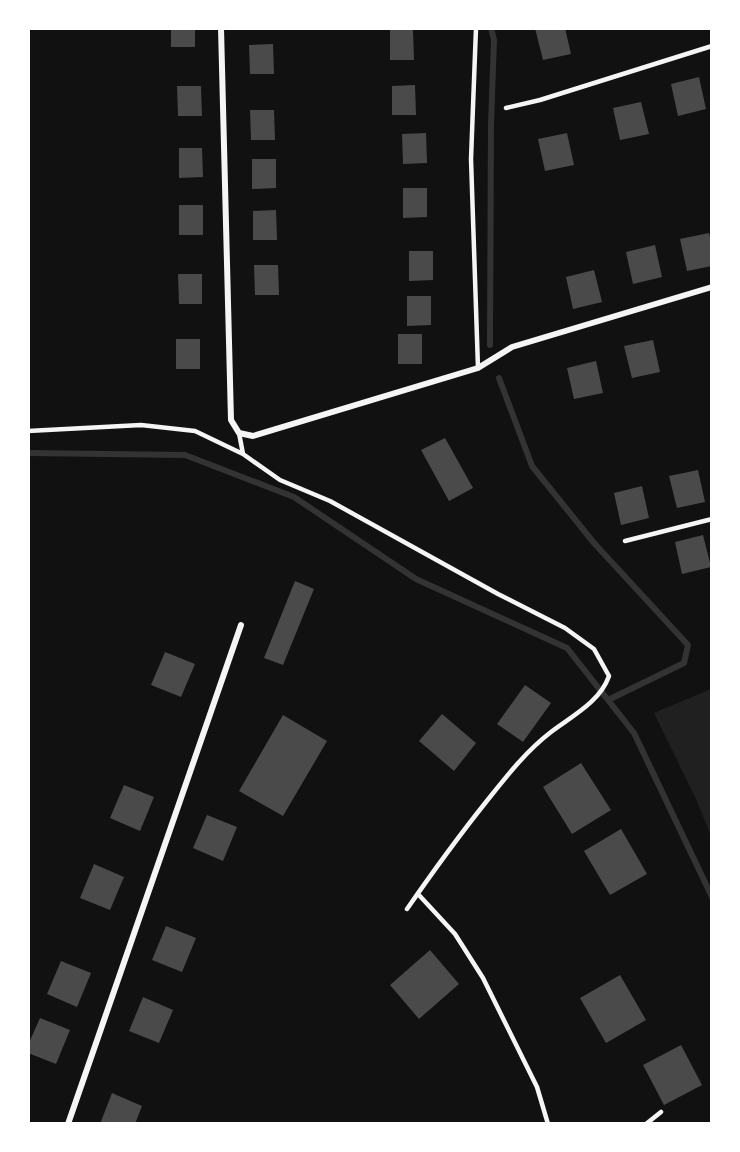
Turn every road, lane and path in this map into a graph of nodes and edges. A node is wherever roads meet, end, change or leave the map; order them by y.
1 (221, 28) edge
2 (476, 28) edge
3 (711, 46) edge
4 (506, 108) dead end
5 (711, 287) edge
6 (478, 368) junction
7 (28, 431) edge
8 (239, 433) junction
9 (243, 454) junction
10 (711, 519) edge
11 (625, 541) dead end
12 (241, 625) dead end
13 (418, 894) junction
14 (406, 909) dead end
15 (661, 1112) dead end
16 (68, 1124) edge
17 (548, 1124) edge
18 (646, 1124) edge

1 - 8 street
2 - 6 lane
3 - 4 lane
5 - 6 street
6 - 8 street
7 - 9 lane
8 - 9 lane
9 - 13 lane
10 - 11 lane
12 - 16 street
13 - 14 lane
13 - 17 lane
15 - 18 lane

